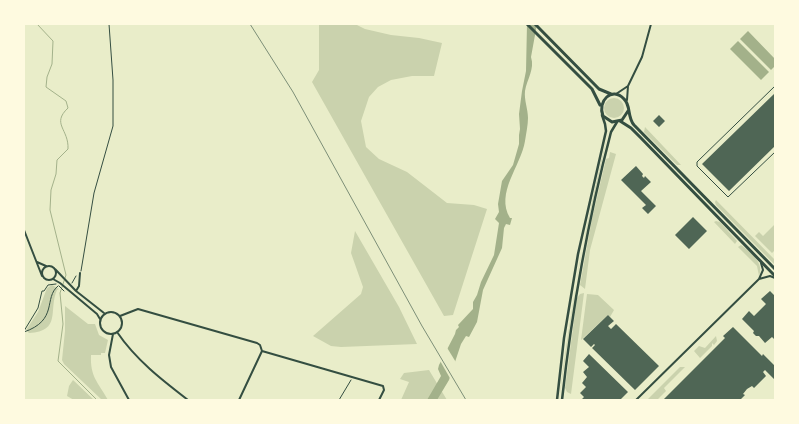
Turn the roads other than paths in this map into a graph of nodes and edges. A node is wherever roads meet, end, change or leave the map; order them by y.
1 (527, 24) edge
2 (535, 24) edge
3 (651, 24) edge
4 (628, 86) junction
5 (775, 86) edge
6 (616, 94) junction
7 (611, 95) junction
8 (627, 103) junction
9 (601, 105) junction
10 (628, 111) junction
11 (602, 114) junction
12 (618, 121) junction
13 (775, 152) edge
14 (24, 230) edge
15 (760, 260) junction
16 (36, 261) junction
17 (46, 266) junction
18 (775, 269) edge
19 (56, 270) junction
20 (80, 273) road end
21 (42, 276) junction
22 (775, 277) edge
23 (53, 279) junction
24 (759, 279) junction
25 (76, 291) junction
26 (104, 314) junction
27 (120, 316) junction
28 (100, 319) junction
29 (117, 332) junction
30 (112, 334) junction
31 (262, 349) junction
32 (351, 380) dead end
33 (129, 400) edge
34 (188, 400) edge
35 (239, 400) edge
36 (339, 400) edge
37 (379, 400) edge
38 (557, 400) edge
39 (562, 400) edge
40 (636, 400) edge

1 - 9 main road
2 - 7 main road
3 - 4 street
4 - 6 street
4 - 8 street
5 - 13 street
6 - 7 main road
6 - 8 main road
7 - 9 main road
8 - 10 main road
9 - 11 main road
10 - 12 main road
10 - 18 main road
11 - 12 main road
11 - 38 street
12 - 15 main road
12 - 39 street
14 - 16 street
15 - 22 main road
15 - 24 street
16 - 17 street
16 - 21 street
17 - 19 street
17 - 21 street
19 - 23 street
19 - 25 street
20 - 25 street
21 - 23 street
22 - 24 street
23 - 28 street
24 - 40 street
25 - 26 street
26 - 27 street
26 - 28 street
27 - 29 street
27 - 31 street
28 - 30 street
29 - 30 street
29 - 34 street
30 - 33 street
31 - 35 street
31 - 37 street
32 - 36 street

